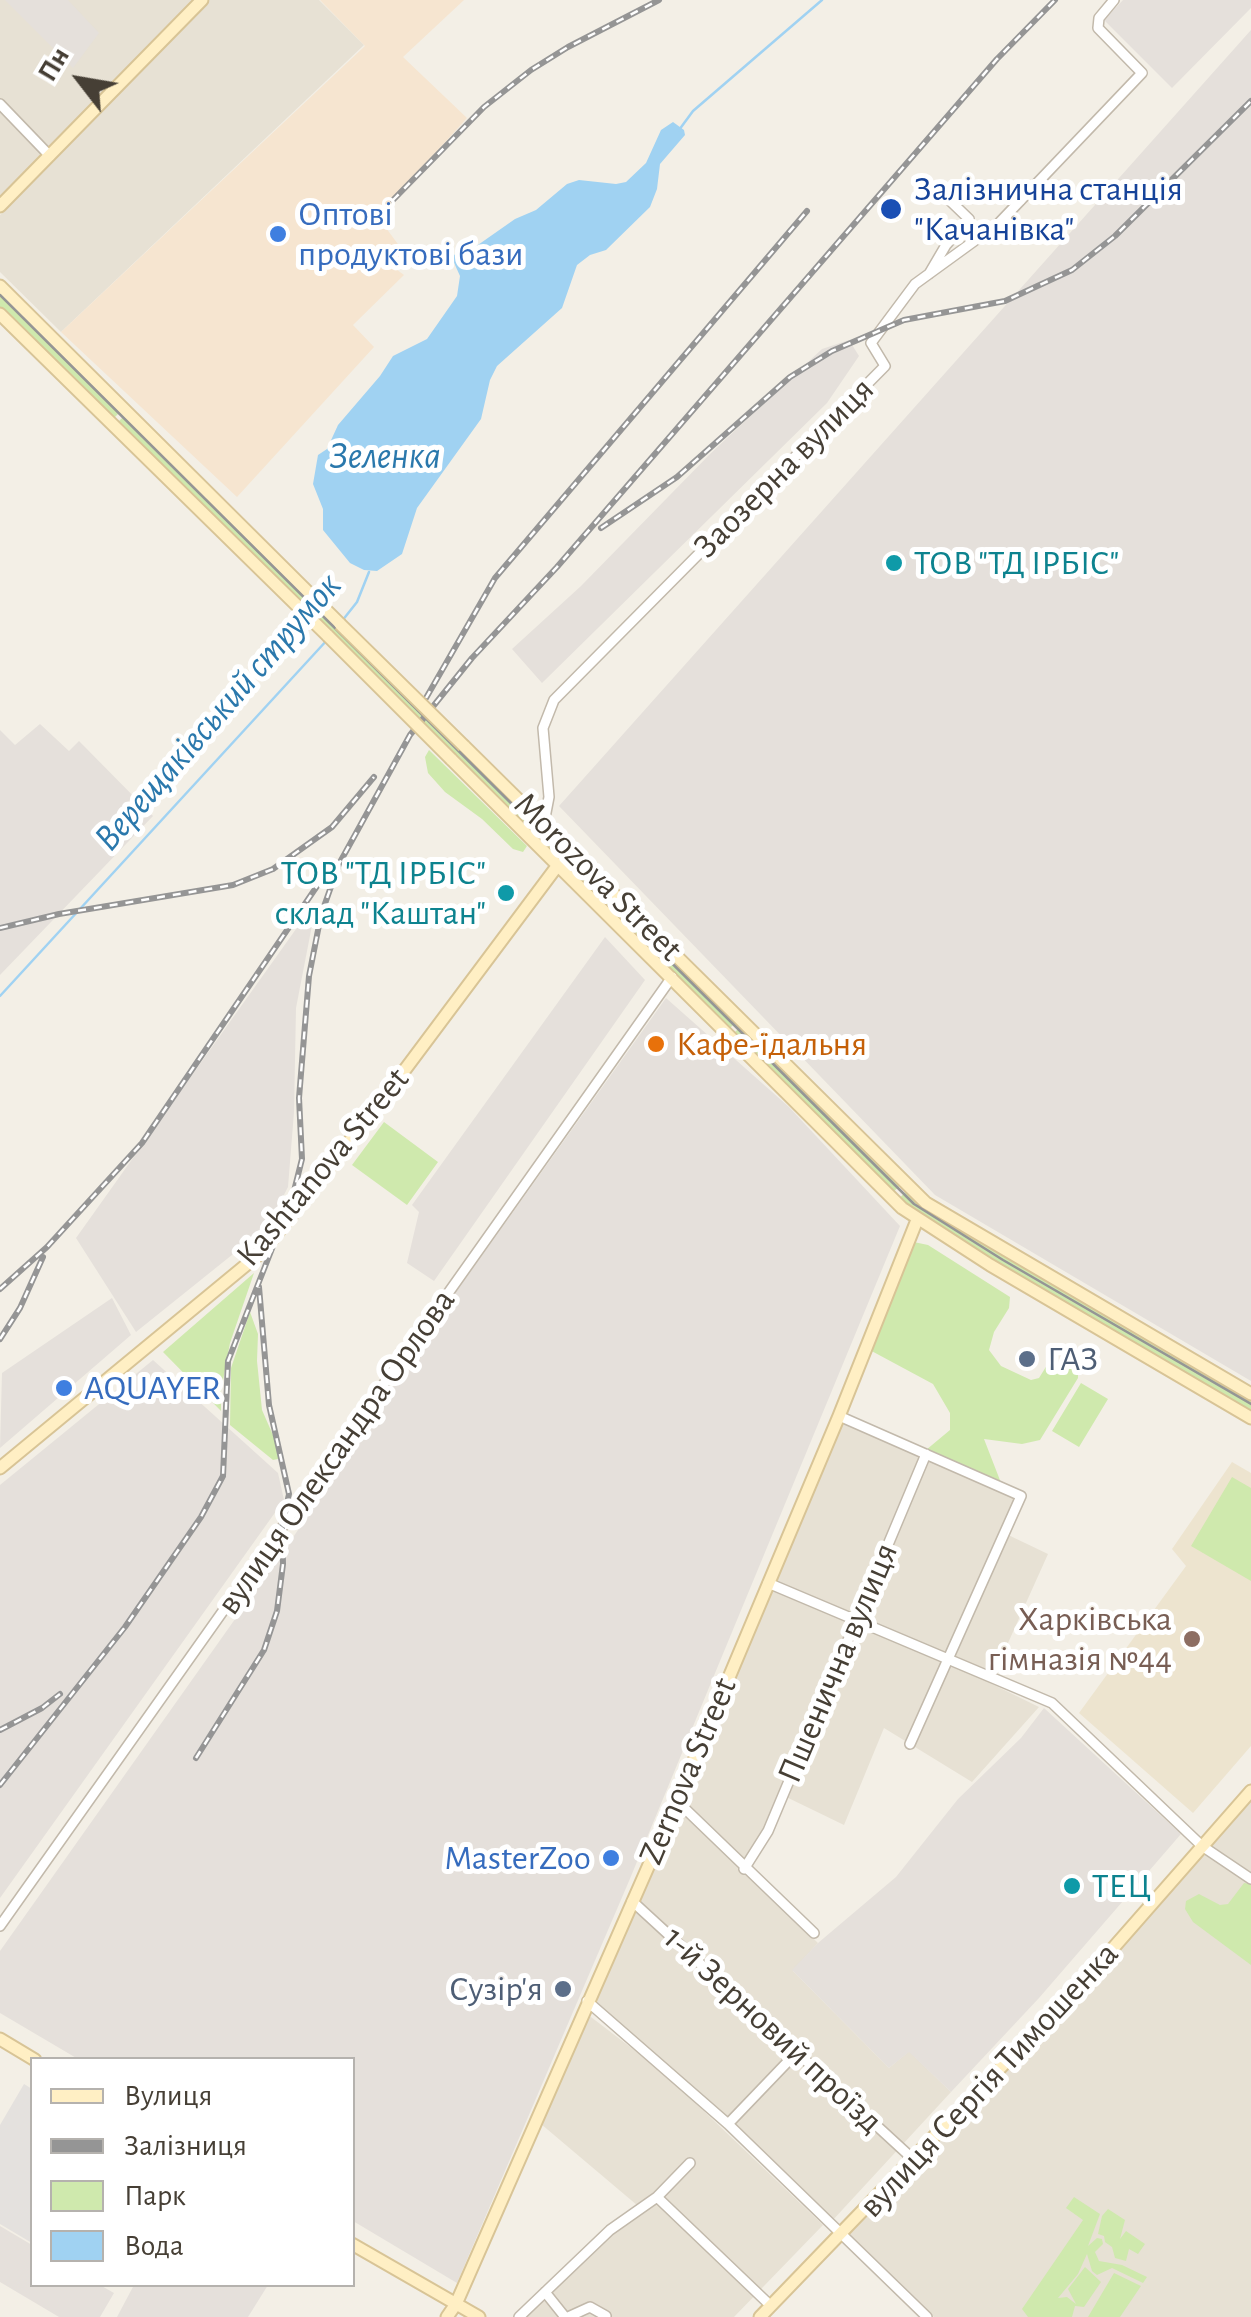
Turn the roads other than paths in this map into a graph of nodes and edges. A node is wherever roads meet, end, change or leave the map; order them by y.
1 (202, 0) edge
2 (1114, 0) edge
3 (0, 104) edge
4 (50, 156) junction
5 (944, 194) dead end
6 (0, 206) edge
7 (928, 276) junction
8 (0, 286) edge
9 (0, 314) edge
10 (544, 823) junction
11 (530, 837) junction
12 (558, 865) junction
13 (672, 977) junction
14 (742, 1019) junction
15 (728, 1034) junction
16 (905, 1184) junction
17 (891, 1197) junction
18 (918, 1220) junction
19 (1251, 1394) edge
20 (839, 1416) junction
21 (1251, 1418) edge
22 (926, 1454) junction
23 (0, 1468) edge
24 (768, 1583) junction
25 (855, 1621) junction
26 (949, 1661) junction
27 (910, 1744) dead end
28 (1251, 1791) edge
29 (677, 1801) junction
30 (1202, 1846) junction
31 (744, 1869) junction
32 (1251, 1879) edge
33 (632, 1901) junction
34 (0, 1926) edge
35 (814, 1933) dead end
36 (587, 2001) junction
37 (0, 2039) edge
38 (798, 2052) junction
39 (30, 2057) edge
40 (728, 2124) junction
41 (914, 2160) junction
42 (690, 2163) dead end
43 (657, 2197) junction
44 (841, 2236) junction
45 (355, 2246) edge
46 (545, 2292) junction
47 (456, 2304) junction
48 (771, 2306) junction
49 (606, 2316) edge
50 (447, 2317) edge
51 (478, 2317) edge
52 (519, 2317) edge
53 (566, 2317) edge
54 (760, 2317) edge
55 (928, 2317) edge

1 - 4 main road
2 - 7 street, Заозерна вулиця
3 - 4 street
4 - 6 main road
5 - 7 street
7 - 10 street, Заозерна вулиця
8 - 10 main road, Morozova Street, bridge
9 - 11 main road, Morozova Street, bridge
10 - 11 street
10 - 14 main road, Morozova Street
11 - 12 main road, Morozova Street
12 - 13 main road, Morozova Street
12 - 23 main road, Kashtanova Street
13 - 15 main road, Morozova Street
13 - 34 street, вулиця Олександра Орлова
14 - 15 main road
14 - 16 main road, Morozova Street
15 - 17 main road, Morozova Street
16 - 17 main road
16 - 19 main road, Morozova Street
17 - 18 main road, Morozova Street
18 - 20 main road, Zernova Street
18 - 21 main road, Morozova Street
20 - 22 street
20 - 24 main road, Zernova Street
22 - 25 street, Пшенична вулиця
22 - 26 street
24 - 25 street
24 - 29 main road, Zernova Street
25 - 26 street
25 - 31 street, Пшенична вулиця
26 - 27 street
26 - 30 street
28 - 30 main road, вулиця Сергія Тимошенка
29 - 31 street
29 - 33 main road, Zernova Street
30 - 32 street
30 - 41 main road, вулиця Сергія Тимошенка
31 - 35 street
33 - 36 main road, Zernova Street
33 - 38 street, 1-й Зерновий проїзд
36 - 40 street
36 - 47 main road, Zernova Street
37 - 39 main road
38 - 40 street
38 - 41 street, 1-й Зерновий проїзд
40 - 44 street
41 - 44 main road, вулиця Сергія Тимошенка
42 - 43 street
43 - 46 street
43 - 48 street
44 - 48 main road, вулиця Сергія Тимошенка
44 - 55 street
45 - 47 main road
46 - 52 street
46 - 53 street
47 - 50 main road, Zernova Street
47 - 51 main road
48 - 54 main road, вулиця Сергія Тимошенка
49 - 53 street

